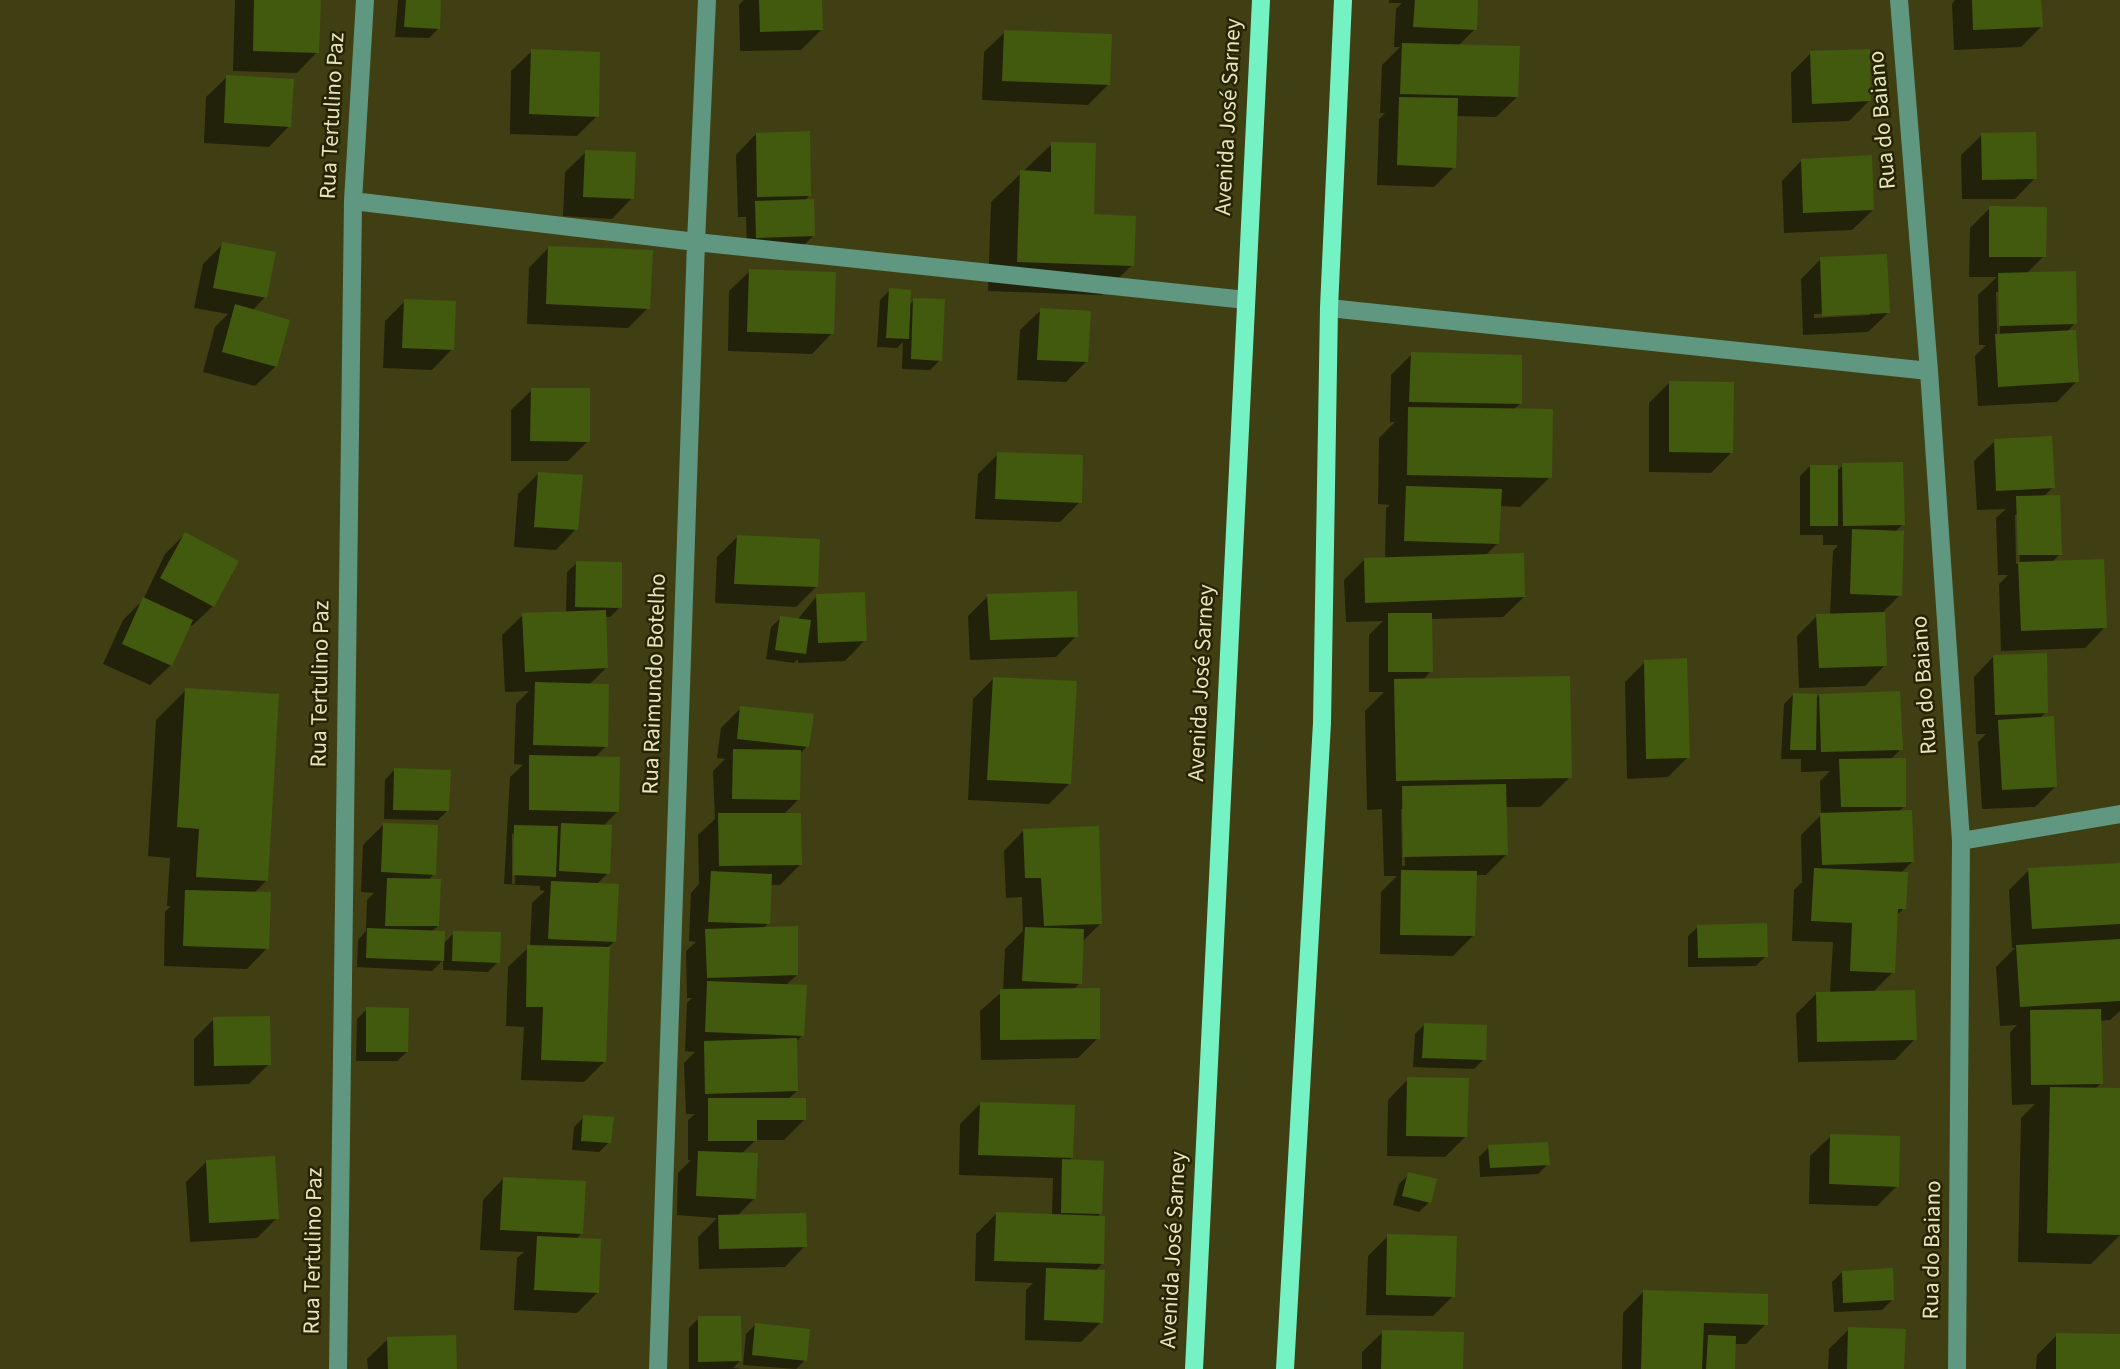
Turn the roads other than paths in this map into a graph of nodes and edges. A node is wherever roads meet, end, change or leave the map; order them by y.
1 (365, 0) edge
2 (707, 0) edge
3 (1261, 0) edge
4 (1343, 0) edge
5 (1899, 0) edge
6 (353, 201) junction
7 (695, 243) junction
8 (1246, 300) junction
9 (1329, 308) junction
10 (1929, 372) junction
11 (2120, 814) edge
12 (1961, 841) junction
13 (338, 1369) edge
14 (657, 1369) edge
15 (1194, 1369) edge
16 (1285, 1369) edge
17 (1957, 1369) edge

1 - 6 street, Rua Tertulino Paz
2 - 7 street, Rua Raimundo Botelho
3 - 8 main road, Avenida José Sarney
4 - 9 main road
5 - 10 street, Rua do Baiano
6 - 7 street
6 - 13 street, Rua Tertulino Paz
7 - 8 street
7 - 14 street, Rua Raimundo Botelho
8 - 15 main road, Avenida José Sarney
9 - 10 street
9 - 16 main road
10 - 12 street, Rua do Baiano
11 - 12 street
12 - 17 street, Rua do Baiano

